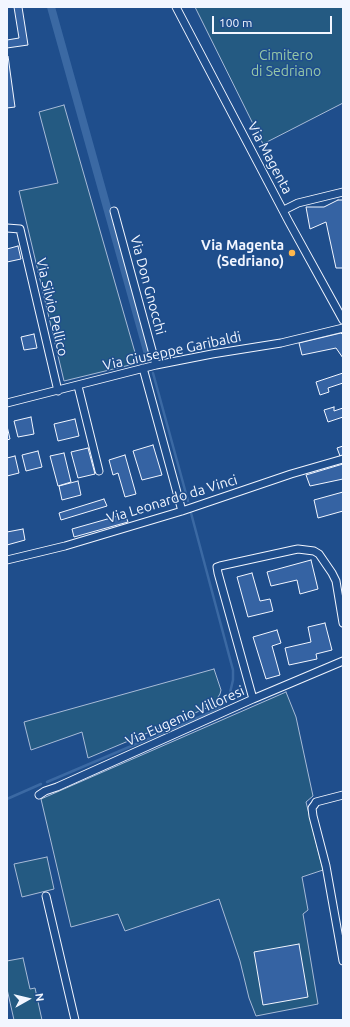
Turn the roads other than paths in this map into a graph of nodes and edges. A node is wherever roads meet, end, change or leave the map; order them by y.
1 (176, 7) edge
2 (343, 192) edge
3 (284, 210) junction
4 (114, 211) dead end
5 (7, 228) edge
6 (343, 320) edge
7 (343, 328) edge
8 (156, 365) junction
9 (143, 368) junction
10 (78, 386) junction
11 (58, 391) junction
12 (7, 403) edge
13 (343, 459) edge
14 (99, 471) dead end
15 (182, 511) junction
16 (7, 560) edge
17 (343, 623) edge
18 (343, 661) edge
19 (254, 699) junction
20 (39, 795) dead end
21 (343, 795) edge
22 (46, 896) dead end
23 (343, 961) edge
24 (75, 1020) edge

1 - 3 street, Via Magenta
2 - 3 street
3 - 6 street, Via Magenta
4 - 8 street, Via Don Gnocchi
5 - 11 street, Via Silvio Pellico
7 - 8 street, Via Giuseppe Garibaldi
8 - 9 street, Via Giuseppe Garibaldi
9 - 10 street, Via Giuseppe Garibaldi
9 - 15 street
10 - 11 street, Via Giuseppe Garibaldi
10 - 14 street
11 - 12 street, Via Giuseppe Garibaldi
13 - 15 street, Via Leonardo da Vinci
15 - 16 street, Via Leonardo da Vinci
17 - 19 street
18 - 19 street, Via Eugenio Villoresi
19 - 20 street, Via Eugenio Villoresi
21 - 23 street
22 - 24 street

